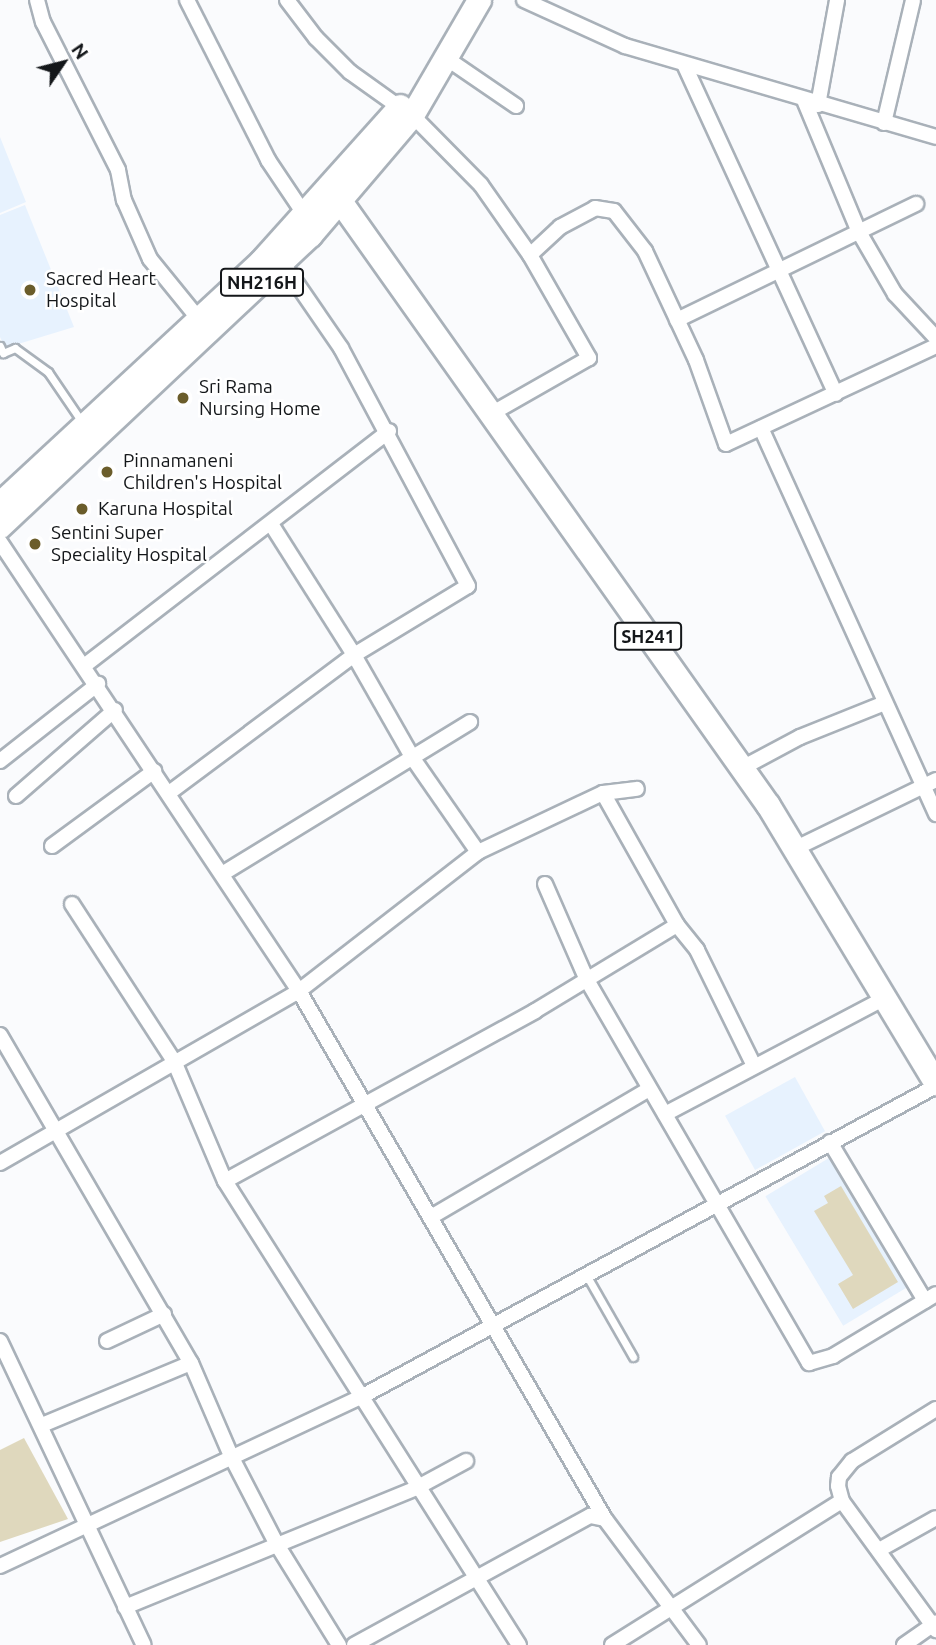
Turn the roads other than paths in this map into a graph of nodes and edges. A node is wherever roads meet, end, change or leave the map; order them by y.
1 (37, 0) edge
2 (187, 0) edge
3 (287, 0) edge
4 (464, 0) edge
5 (479, 0) edge
6 (524, 0) edge
7 (837, 0) edge
8 (913, 0) edge
9 (446, 58) junction
10 (684, 64) junction
11 (811, 103) junction
12 (516, 106) dead end
13 (406, 111) junction
14 (884, 123) junction
15 (936, 137) edge
16 (341, 201) junction
17 (916, 204) dead end
18 (305, 215) junction
19 (859, 232) junction
20 (530, 255) junction
21 (282, 262) junction
22 (779, 270) junction
23 (198, 318) junction
24 (677, 320) junction
25 (936, 338) edge
26 (0, 346) edge
27 (936, 346) edge
28 (836, 394) junction
29 (491, 414) junction
30 (761, 428) junction
31 (389, 431) junction
32 (88, 433) junction
33 (0, 503) edge
34 (271, 524) junction
35 (0, 526) edge
36 (0, 542) edge
37 (354, 655) junction
38 (84, 666) junction
39 (98, 684) junction
40 (883, 704) junction
41 (115, 710) junction
42 (470, 722) dead end
43 (414, 760) junction
44 (0, 761) edge
45 (742, 768) junction
46 (154, 771) junction
47 (936, 780) edge
48 (920, 787) junction
49 (637, 789) dead end
50 (169, 793) junction
51 (603, 793) junction
52 (16, 796) dead end
53 (936, 814) edge
54 (52, 846) dead end
55 (794, 849) junction
56 (478, 852) junction
57 (222, 874) junction
58 (545, 884) dead end
59 (72, 904) dead end
60 (677, 925) junction
61 (587, 979) junction
62 (299, 991) junction
63 (884, 998) junction
64 (0, 1035) edge
65 (174, 1061) junction
66 (753, 1064) junction
67 (936, 1085) edge
68 (649, 1089) junction
69 (368, 1105) junction
70 (665, 1114) junction
71 (58, 1129) junction
72 (830, 1142) junction
73 (0, 1163) edge
74 (225, 1181) junction
75 (719, 1207) junction
76 (431, 1217) junction
77 (588, 1278) junction
78 (931, 1297) edge
79 (164, 1314) junction
80 (491, 1329) junction
81 (0, 1340) edge
82 (107, 1341) dead end
83 (632, 1357) dead end
84 (191, 1363) junction
85 (359, 1398) junction
86 (936, 1409) edge
87 (42, 1425) junction
88 (232, 1458) junction
89 (466, 1461) dead end
90 (416, 1488) junction
91 (842, 1501) junction
92 (936, 1518) edge
93 (605, 1519) junction
94 (89, 1528) junction
95 (276, 1543) junction
96 (880, 1550) junction
97 (0, 1566) edge
98 (475, 1579) junction
99 (670, 1606) junction
100 (125, 1607) junction
101 (935, 1626) edge
102 (144, 1645) edge
103 (339, 1645) edge
104 (354, 1645) edge
105 (519, 1645) edge
106 (612, 1645) edge
107 (699, 1645) edge
108 (904, 1645) edge

1 - 23 street
2 - 18 street
3 - 13 street
4 - 13 main road, NH216H
5 - 9 main road, NH216H
6 - 10 street
7 - 11 street
8 - 14 street
9 - 12 street
9 - 13 main road, NH216H
10 - 11 street
10 - 22 street
11 - 14 street
11 - 19 street
13 - 16 main road, NH216H
13 - 18 main road, NH216H
13 - 20 street
14 - 15 street
16 - 21 main road, NH216H
16 - 29 main road, SH241
17 - 19 street
18 - 23 main road, NH216H
19 - 22 street
19 - 25 street
20 - 24 street
20 - 29 street
21 - 31 street
21 - 32 main road, NH216H
22 - 24 street
22 - 28 street
23 - 32 main road, NH216H
24 - 30 street
26 - 32 lane
27 - 28 street
28 - 30 street
29 - 45 main road, SH241
30 - 40 street
31 - 34 street
31 - 37 street
32 - 33 main road, NH216H
32 - 35 main road, NH216H
34 - 37 street
34 - 38 street
36 - 38 street
37 - 43 street
37 - 50 street
38 - 39 street
39 - 41 street
39 - 44 street
40 - 45 street
40 - 48 street
41 - 46 street
41 - 52 street
42 - 43 street
43 - 56 street
43 - 57 street
45 - 55 main road, SH241
46 - 50 street
46 - 54 street
47 - 48 street
48 - 53 street
48 - 55 street
49 - 51 street
50 - 57 street
51 - 56 street
51 - 60 street
55 - 63 main road, SH241
56 - 62 street
57 - 62 street
58 - 61 street
59 - 65 street
60 - 61 street
60 - 66 street
61 - 68 street
61 - 69 street
62 - 65 street
62 - 69 street
63 - 66 street
63 - 67 main road, SH241
64 - 71 street
65 - 71 street
65 - 74 street
66 - 70 street
67 - 72 street
68 - 70 street
68 - 76 street
69 - 74 street
69 - 76 street
70 - 75 street
71 - 73 street
71 - 79 street
72 - 75 street
72 - 78 street
74 - 85 street
75 - 77 street
75 - 78 street
76 - 80 street
77 - 80 street
77 - 83 lane
79 - 82 street
79 - 84 street
80 - 85 street
80 - 93 street
81 - 87 street
84 - 87 street
84 - 88 street
85 - 88 street
85 - 90 street
86 - 91 street
87 - 94 street
88 - 94 street
88 - 95 street
89 - 90 street
90 - 95 street
90 - 98 street
91 - 96 street
91 - 99 street
92 - 96 street
93 - 98 street
93 - 99 street
94 - 97 street
94 - 100 street
95 - 100 street
95 - 103 street
96 - 101 street
98 - 104 street
98 - 105 street
99 - 106 street
99 - 107 street
100 - 102 street
101 - 108 street

